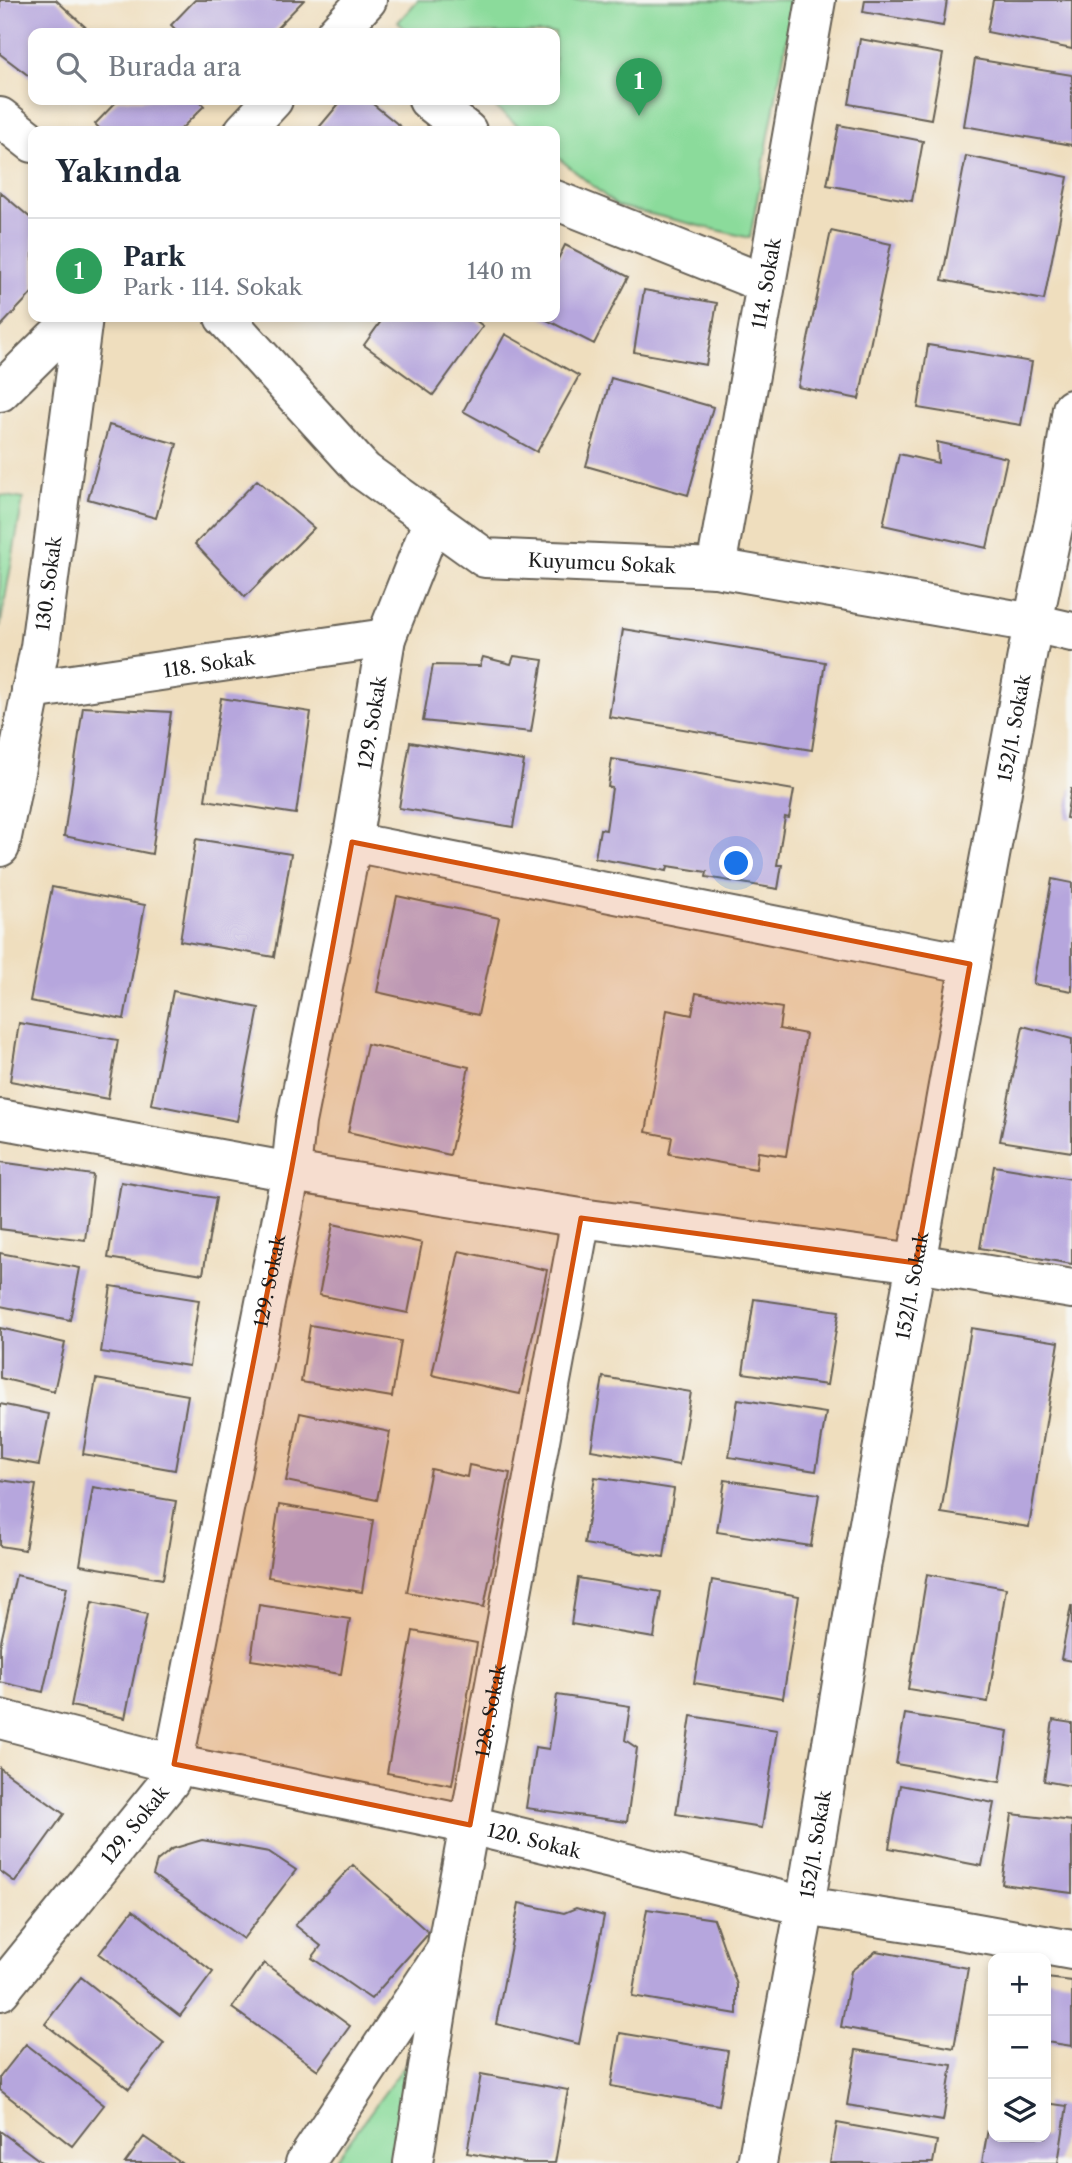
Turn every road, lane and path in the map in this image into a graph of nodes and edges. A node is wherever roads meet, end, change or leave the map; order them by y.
1 (367, 0) edge
2 (816, 0) edge
3 (343, 28) edge
4 (268, 105) edge
5 (434, 105) edge
6 (0, 117) edge
7 (249, 126) edge
8 (461, 126) edge
9 (28, 139) edge
10 (560, 202) edge
11 (766, 284) junction
12 (71, 322) edge
13 (82, 322) edge
14 (230, 322) edge
15 (0, 392) edge
16 (1072, 409) edge
17 (1065, 509) edge
18 (433, 520) junction
19 (716, 569) junction
20 (1033, 623) junction
21 (1072, 632) edge
22 (386, 638) junction
23 (31, 690) junction
24 (352, 842) junction
25 (0, 847) edge
26 (970, 964) junction
27 (0, 1119) edge
28 (291, 1172) junction
29 (581, 1218) junction
30 (916, 1263) junction
31 (1072, 1289) edge
32 (0, 1719) edge
33 (174, 1764) junction
34 (470, 1825) junction
35 (805, 1906) junction
36 (446, 1950) junction
37 (1072, 1950) edge
38 (0, 1991) edge
39 (305, 2163) edge
40 (413, 2163) edge
41 (757, 2163) edge

1 - 3 street
2 - 11 street, 114. Sokak
4 - 7 street
5 - 8 street
6 - 9 street
10 - 11 street
11 - 19 street, 114. Sokak
12 - 15 street
13 - 23 street, 130. Sokak
14 - 18 street, Kuyumcu Sokak
16 - 17 street, 152/1. Sokak
17 - 20 street, 152/1. Sokak
18 - 19 street, Kuyumcu Sokak
18 - 22 street, 129. Sokak
19 - 20 street, Kuyumcu Sokak
20 - 21 street, Kuyumcu Sokak
20 - 26 street, 152/1. Sokak
22 - 23 street, 118. Sokak
22 - 24 street, 129. Sokak
23 - 25 street, 130. Sokak
24 - 26 street
24 - 28 street, 129. Sokak
26 - 30 street, 152/1. Sokak
27 - 28 street
28 - 29 street
28 - 33 street, 129. Sokak
29 - 30 street
29 - 34 street, 128. Sokak
30 - 31 street
30 - 35 street, 152/1. Sokak
32 - 33 street, 120. Sokak
33 - 34 street, 120. Sokak
33 - 38 street, 129. Sokak
34 - 35 street, 120. Sokak
34 - 36 street, 128. Sokak
35 - 37 street, 120. Sokak
35 - 41 street, 152/1. Sokak
36 - 39 street, 128. Sokak
36 - 40 street

